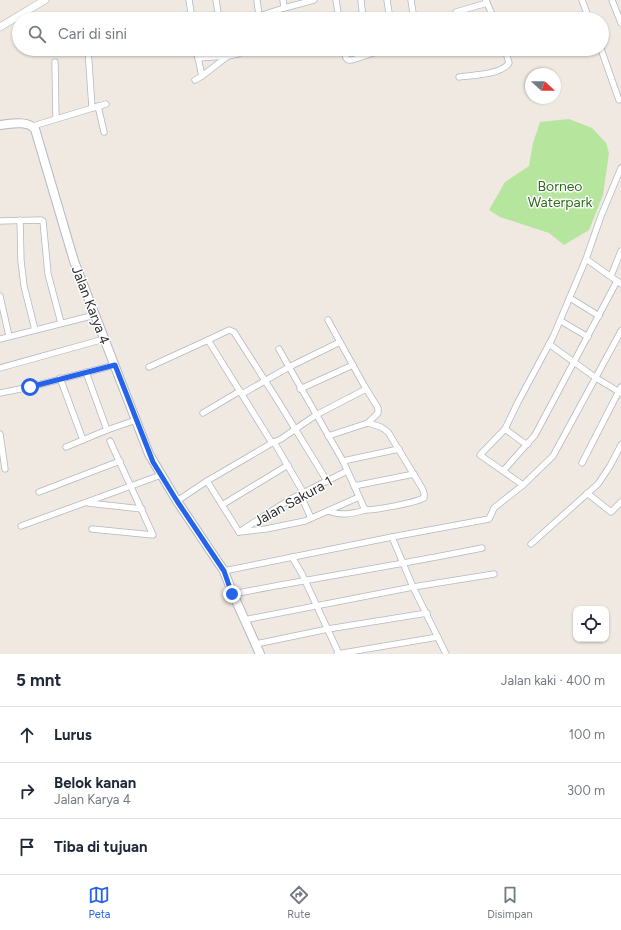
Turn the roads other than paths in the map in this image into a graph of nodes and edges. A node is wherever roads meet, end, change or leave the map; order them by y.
1 (45, 0) edge
2 (189, 0) edge
3 (216, 0) edge
4 (257, 0) edge
5 (283, 0) edge
6 (336, 0) edge
7 (361, 0) edge
8 (387, 0) edge
9 (411, 0) edge
10 (582, 0) edge
11 (612, 0) edge
12 (311, 1) edge
13 (487, 1) edge
14 (284, 8) junction
15 (25, 12) edge
16 (191, 12) edge
17 (218, 12) edge
18 (258, 12) edge
19 (274, 12) edge
20 (338, 12) edge
21 (362, 12) edge
22 (389, 12) edge
23 (413, 12) edge
24 (456, 12) dead end
25 (491, 12) edge
26 (586, 12) edge
27 (12, 20) edge
28 (621, 24) edge
29 (0, 27) edge
30 (89, 56) edge
31 (228, 56) joint
32 (346, 56) edge
33 (360, 56) edge
34 (507, 56) edge
35 (603, 56) edge
36 (198, 58) joint
37 (55, 62) dead end
38 (202, 76) junction
39 (459, 77) dead end
40 (195, 80) dead end
41 (619, 100) dead end
42 (106, 104) dead end
43 (95, 107) junction
44 (56, 118) junction
45 (0, 125) edge
46 (33, 126) junction
47 (104, 132) dead end
48 (621, 168) edge
49 (20, 220) junction
50 (0, 221) edge
51 (621, 251) edge
52 (586, 259) junction
53 (611, 276) junction
54 (619, 282) edge
55 (0, 296) edge
56 (570, 298) junction
57 (95, 315) junction
58 (599, 316) junction
59 (328, 320) dead end
60 (561, 321) junction
61 (61, 323) junction
62 (35, 330) junction
63 (621, 331) edge
64 (9, 336) junction
65 (588, 338) junction
66 (0, 339) edge
67 (104, 339) junction
68 (208, 340) junction
69 (340, 342) junction
70 (549, 344) junction
71 (279, 349) dead end
72 (575, 362) junction
73 (115, 365) junction
74 (353, 365) junction
75 (149, 367) dead end
76 (289, 367) junction
77 (0, 368) edge
78 (86, 372) junction
79 (60, 378) junction
80 (596, 378) junction
81 (266, 382) junction
82 (366, 387) junction
83 (300, 388) junction
84 (620, 391) edge
85 (241, 392) junction
86 (0, 393) edge
87 (203, 413) dead end
88 (316, 415) junction
89 (136, 420) junction
90 (368, 423) junction
91 (505, 429) junction
92 (107, 430) junction
93 (294, 430) junction
94 (0, 434) edge
95 (328, 436) junction
96 (83, 440) junction
97 (110, 441) dead end
98 (273, 443) junction
99 (528, 444) junction
100 (621, 445) edge
101 (66, 447) dead end
102 (399, 449) junction
103 (120, 461) junction
104 (342, 461) junction
105 (582, 463) dead end
106 (288, 465) junction
107 (5, 470) dead end
108 (347, 471) junction
109 (503, 471) junction
110 (414, 474) junction
111 (161, 475) junction
112 (207, 481) junction
113 (327, 481) junction
114 (523, 485) junction
115 (131, 486) junction
116 (354, 486) junction
117 (39, 492) dead end
118 (301, 493) junction
119 (587, 493) junction
120 (359, 497) junction
121 (177, 501) junction
122 (621, 502) edge
123 (86, 503) junction
124 (222, 505) junction
125 (142, 509) junction
126 (365, 510) junction
127 (328, 511) junction
128 (311, 518) junction
129 (21, 526) dead end
130 (92, 529) dead end
131 (239, 532) junction
132 (392, 536) junction
133 (531, 544) dead end
134 (482, 548) dead end
135 (292, 557) junction
136 (405, 564) junction
137 (224, 571) junction
138 (494, 574) dead end
139 (305, 580) junction
140 (413, 586) junction
141 (232, 594) junction
142 (317, 605) junction
143 (427, 613) junction
144 (244, 620) junction
145 (328, 629) junction
146 (438, 637) junction
147 (256, 644) junction
148 (260, 654) edge
149 (339, 654) edge
150 (446, 654) edge

1 - 15 street
2 - 16 street
3 - 17 street
4 - 18 street
5 - 14 street
6 - 20 street
7 - 21 street
8 - 22 street
9 - 23 street
10 - 26 street
11 - 28 street
12 - 14 street
13 - 24 street
13 - 25 street
14 - 19 street
27 - 29 street
30 - 43 street
31 - 36 street
31 - 38 street
32 - 33 street
34 - 39 street
35 - 41 street
36 - 38 street
37 - 44 street
38 - 40 street
42 - 43 street
43 - 44 street
43 - 47 street
44 - 46 street
45 - 46 main road
46 - 57 main road, Jalan Karya 4
48 - 52 street
49 - 50 street
49 - 61 street
49 - 62 street
51 - 53 street
52 - 53 street
52 - 56 street
53 - 54 street
54 - 58 street
55 - 64 street
56 - 58 street
56 - 60 street
57 - 61 street
57 - 67 main road, Jalan Karya 4
58 - 65 street
59 - 69 street
60 - 65 street
60 - 70 street
61 - 62 street
62 - 64 street
63 - 80 street
64 - 66 street
65 - 72 street
67 - 73 main road, Jalan Karya 4
67 - 77 street
68 - 75 street
68 - 81 street
68 - 85 street
69 - 74 street
69 - 76 street
70 - 72 street
70 - 91 street
71 - 76 street
72 - 80 street
72 - 99 street
73 - 78 street
73 - 89 main road, Jalan Karya 4
74 - 82 street
74 - 83 street
76 - 81 street
76 - 83 street
78 - 79 street
78 - 92 street
79 - 86 street
79 - 96 street
80 - 84 street
80 - 114 street
81 - 85 street
81 - 93 street
82 - 88 street
82 - 90 street
83 - 88 street
84 - 105 street
85 - 87 street
85 - 98 street
88 - 93 street
88 - 95 street
89 - 92 street
89 - 111 main road, Jalan Karya 4
90 - 95 street
90 - 102 street
91 - 99 street
91 - 109 street
92 - 96 street
93 - 98 street
93 - 113 street
94 - 107 street
95 - 104 street
96 - 101 street
97 - 103 street
98 - 106 street
98 - 112 street
99 - 109 street
100 - 119 street
102 - 104 street
102 - 110 street
103 - 115 street
103 - 117 street
104 - 108 street
106 - 118 street
106 - 124 street
108 - 113 street, Jalan Sakura 1
108 - 116 street
109 - 114 street
110 - 116 street
110 - 126 street
111 - 115 street
111 - 121 main road, Jalan Karya 4
112 - 121 street
112 - 124 street
113 - 118 street, Jalan Sakura 1
114 - 132 street
115 - 123 street
115 - 125 street
116 - 120 street
118 - 128 street
118 - 131 street, Jalan Sakura 1
119 - 122 street
119 - 133 street
120 - 126 street
120 - 127 street
121 - 137 main road, Jalan Karya 4
123 - 125 street
123 - 129 street
124 - 131 street
125 - 130 street
126 - 127 street
127 - 128 street
128 - 131 street
132 - 135 street
132 - 136 street
134 - 136 street
135 - 137 street
135 - 139 street
136 - 139 street
136 - 140 street
137 - 141 main road, Jalan Karya 4
138 - 140 street
139 - 141 street
139 - 142 street
140 - 142 street
140 - 143 street
141 - 144 main road, Jalan Karya 4
142 - 144 street
142 - 145 street
143 - 145 street
143 - 146 street
144 - 147 main road, Jalan Karya 4
145 - 147 street
145 - 149 street
146 - 149 street
146 - 150 street
147 - 148 main road, Jalan Karya 4

